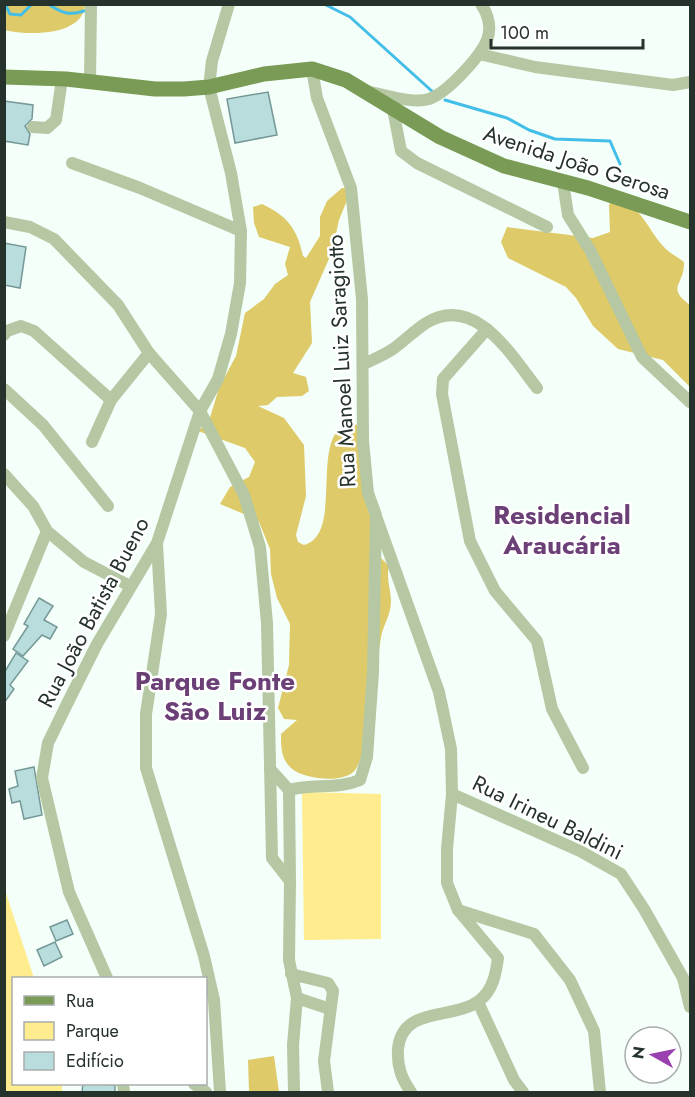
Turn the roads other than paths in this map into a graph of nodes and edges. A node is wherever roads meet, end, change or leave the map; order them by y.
1 (91, 4) edge
2 (230, 4) edge
3 (481, 4) edge
4 (479, 54) junction
5 (312, 69) junction
6 (4, 77) edge
7 (62, 79) junction
8 (90, 81) junction
9 (690, 82) edge
10 (209, 87) junction
11 (365, 91) junction
12 (393, 109) junction
13 (33, 127) dead end
14 (72, 163) dead end
15 (563, 182) junction
16 (4, 222) edge
17 (690, 222) edge
18 (547, 227) dead end
19 (241, 231) junction
20 (487, 329) junction
21 (4, 335) edge
22 (149, 353) junction
23 (364, 364) junction
24 (537, 388) dead end
25 (4, 390) edge
26 (111, 400) junction
27 (690, 402) edge
28 (200, 411) junction
29 (92, 442) dead end
30 (4, 474) edge
31 (108, 506) dead end
32 (376, 515) junction
33 (47, 531) junction
34 (157, 543) junction
35 (130, 586) junction
36 (4, 636) edge
37 (583, 768) dead end
38 (270, 769) junction
39 (289, 790) junction
40 (452, 794) junction
41 (291, 880) junction
42 (458, 910) junction
43 (291, 974) junction
44 (107, 977) edge
45 (297, 998) junction
46 (478, 1002) junction
47 (690, 1007) edge
48 (330, 1009) junction
49 (220, 1092) edge
50 (294, 1092) edge
51 (328, 1092) edge
52 (411, 1092) edge
53 (523, 1092) edge
54 (600, 1092) edge

1 - 8 street
2 - 10 street
3 - 4 street
4 - 9 street
4 - 11 street
5 - 10 main road, Avenida João Gerosa
5 - 11 main road, Avenida João Gerosa
5 - 23 street, Rua Manoel Luiz Saragiotto
6 - 7 main road, Avenida João Gerosa
7 - 8 main road, Avenida João Gerosa
7 - 13 street
8 - 10 main road, Avenida João Gerosa
10 - 19 street, Rua João Batista Bueno
11 - 12 main road, Avenida João Gerosa
12 - 15 main road, Avenida João Gerosa
12 - 18 street
14 - 19 street
15 - 17 main road, Avenida João Gerosa
15 - 27 street
16 - 22 street
19 - 28 street, Rua João Batista Bueno
20 - 23 street
20 - 24 street
20 - 37 street
21 - 26 street
22 - 26 street
22 - 28 street
23 - 32 street, Rua Manoel Luiz Saragiotto
25 - 31 street
26 - 29 street
28 - 34 street, Rua João Batista Bueno
28 - 38 street
30 - 33 street
32 - 39 street, Rua Manoel Luiz Saragiotto
32 - 40 street
33 - 35 street
33 - 36 street
34 - 35 street, Rua João Batista Bueno
34 - 49 street
35 - 44 street, Rua João Batista Bueno
38 - 39 street
38 - 41 street
39 - 41 street
40 - 42 street
40 - 47 street, Rua Irineu Baldini
41 - 43 street
42 - 46 street
42 - 54 street
43 - 45 street
43 - 48 street
45 - 48 street
45 - 50 street
46 - 52 street
46 - 53 street
48 - 51 street

